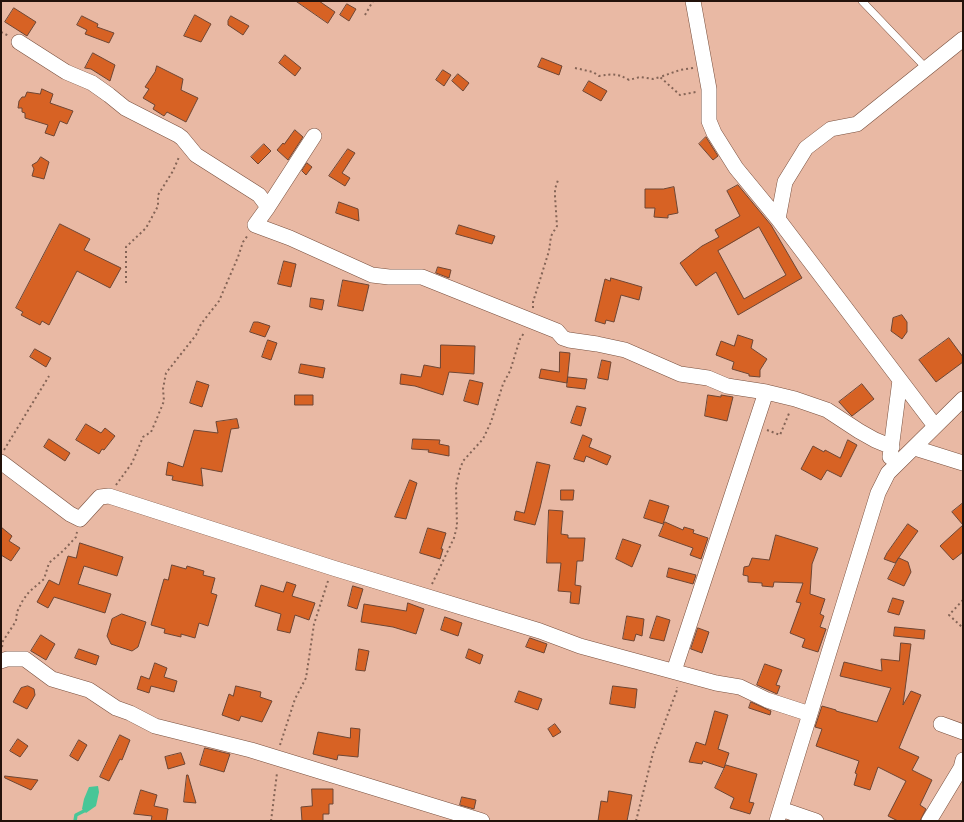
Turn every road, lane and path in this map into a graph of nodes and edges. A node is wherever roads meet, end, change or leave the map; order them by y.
1 (373, 1) edge
2 (693, 1) edge
3 (862, 1) edge
4 (365, 15) dead end
5 (963, 39) edge
6 (19, 42) dead end
7 (704, 63) junction
8 (575, 68) dead end
9 (926, 68) junction
10 (660, 77) junction
11 (709, 89) junction
12 (314, 136) dead end
13 (186, 143) junction
14 (558, 180) dead end
15 (268, 207) junction
16 (778, 219) junction
17 (255, 225) junction
18 (126, 283) dead end
19 (529, 320) junction
20 (50, 376) dead end
21 (900, 380) junction
22 (766, 392) junction
23 (795, 399) junction
24 (963, 399) edge
25 (755, 425) junction
26 (935, 426) junction
27 (892, 446) junction
28 (915, 448) junction
29 (1, 455) edge
30 (1, 462) edge
31 (963, 463) edge
32 (888, 473) junction
33 (109, 496) junction
34 (80, 519) junction
35 (333, 568) junction
36 (427, 596) junction
37 (963, 600) edge
38 (963, 628) edge
39 (1, 650) edge
40 (1, 661) edge
41 (674, 671) junction
42 (810, 714) junction
43 (941, 724) dead end
44 (963, 732) edge
45 (279, 758) junction
46 (963, 760) edge
47 (779, 815) edge
48 (271, 821) edge
49 (482, 821) edge
50 (636, 821) edge
51 (816, 821) edge
52 (929, 821) edge

1 - 4 path
2 - 7 street
3 - 9 lane
5 - 9 street
6 - 13 street
7 - 10 path
7 - 11 street
8 - 10 path
9 - 16 street
10 - 11 path
11 - 16 street
12 - 15 street
13 - 15 street
13 - 18 path
14 - 19 path
15 - 17 street
16 - 21 street
17 - 19 street
17 - 33 path
19 - 22 street
19 - 36 path
20 - 29 path
21 - 26 street
21 - 27 street
22 - 23 street
22 - 25 street
23 - 25 path
23 - 27 street
24 - 26 street
25 - 41 street
26 - 28 street
27 - 32 street
28 - 31 street
28 - 32 street
30 - 34 street
32 - 42 street
33 - 34 street
33 - 35 street
34 - 39 path
35 - 36 street
35 - 45 path
36 - 41 street
37 - 38 path
40 - 45 street
41 - 42 street
41 - 50 path
42 - 47 street
43 - 44 street
45 - 48 path
45 - 49 street
46 - 52 street
47 - 51 street

